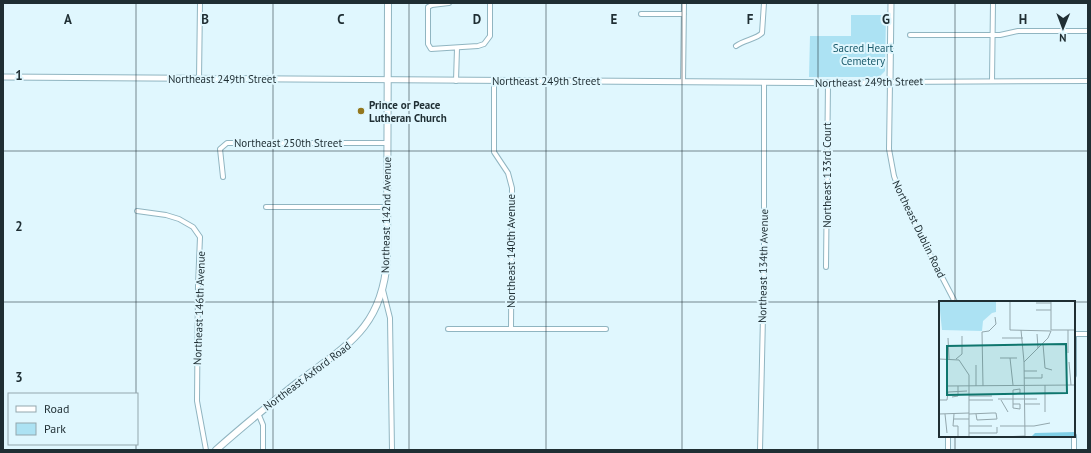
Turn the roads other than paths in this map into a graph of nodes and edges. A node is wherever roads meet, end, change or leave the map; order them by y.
1 (200, 3) edge
2 (388, 3) edge
3 (449, 3) edge
4 (490, 3) edge
5 (684, 3) edge
6 (764, 3) edge
7 (891, 3) edge
8 (993, 3) edge
9 (641, 14) dead end
10 (684, 14) junction
11 (1088, 31) edge
12 (910, 35) dead end
13 (992, 35) junction
14 (736, 46) dead end
15 (457, 48) junction
16 (3, 77) edge
17 (199, 79) junction
18 (388, 80) junction
19 (456, 81) junction
20 (494, 81) junction
21 (992, 81) junction
22 (1088, 81) edge
23 (683, 82) junction
24 (890, 82) junction
25 (764, 83) junction
26 (828, 83) junction
27 (387, 143) junction
28 (223, 177) dead end
29 (266, 207) dead end
30 (387, 207) junction
31 (137, 211) dead end
32 (826, 267) dead end
33 (383, 290) junction
34 (954, 301) edge
35 (448, 329) dead end
36 (511, 329) junction
37 (606, 329) dead end
38 (1075, 334) edge
39 (1088, 334) edge
40 (258, 413) junction
41 (948, 437) edge
42 (1074, 437) edge
43 (206, 450) edge
44 (216, 450) edge
45 (263, 450) edge
46 (392, 450) edge
47 (760, 450) edge
48 (948, 450) edge
49 (1074, 450) edge

1 - 17 street
2 - 18 main road, Northeast 142nd Avenue
3 - 15 street
4 - 15 street
5 - 10 street
6 - 14 street
7 - 24 street
8 - 13 street
9 - 10 street
10 - 23 street
11 - 13 street
12 - 13 street
13 - 21 street
15 - 19 street
16 - 17 street, Northeast 249th Street
17 - 18 street, Northeast 249th Street
18 - 19 street, Northeast 249th Street
18 - 27 main road, Northeast 142nd Avenue
19 - 20 street, Northeast 249th Street
20 - 23 street, Northeast 249th Street
20 - 36 street, Northeast 140th Avenue
21 - 22 street, Northeast 249th Street
21 - 24 street, Northeast 249th Street
23 - 25 street, Northeast 249th Street
24 - 26 street, Northeast 249th Street
24 - 34 street, Northeast Dublin Road
25 - 26 street, Northeast 249th Street
25 - 47 street, Northeast 134th Avenue
26 - 32 street, Northeast 133rd Court
27 - 28 street, Northeast 250th Street
27 - 30 main road, Northeast 142nd Avenue
29 - 30 street
30 - 33 main road, Northeast 142nd Avenue
31 - 43 street, Northeast 146th Avenue
33 - 40 main road, Northeast Axford Road
33 - 46 street, Northeast 142nd Avenue
35 - 36 street
36 - 37 street
38 - 39 street
40 - 44 main road, Northeast Axford Road
40 - 45 street
41 - 48 street
42 - 49 street

